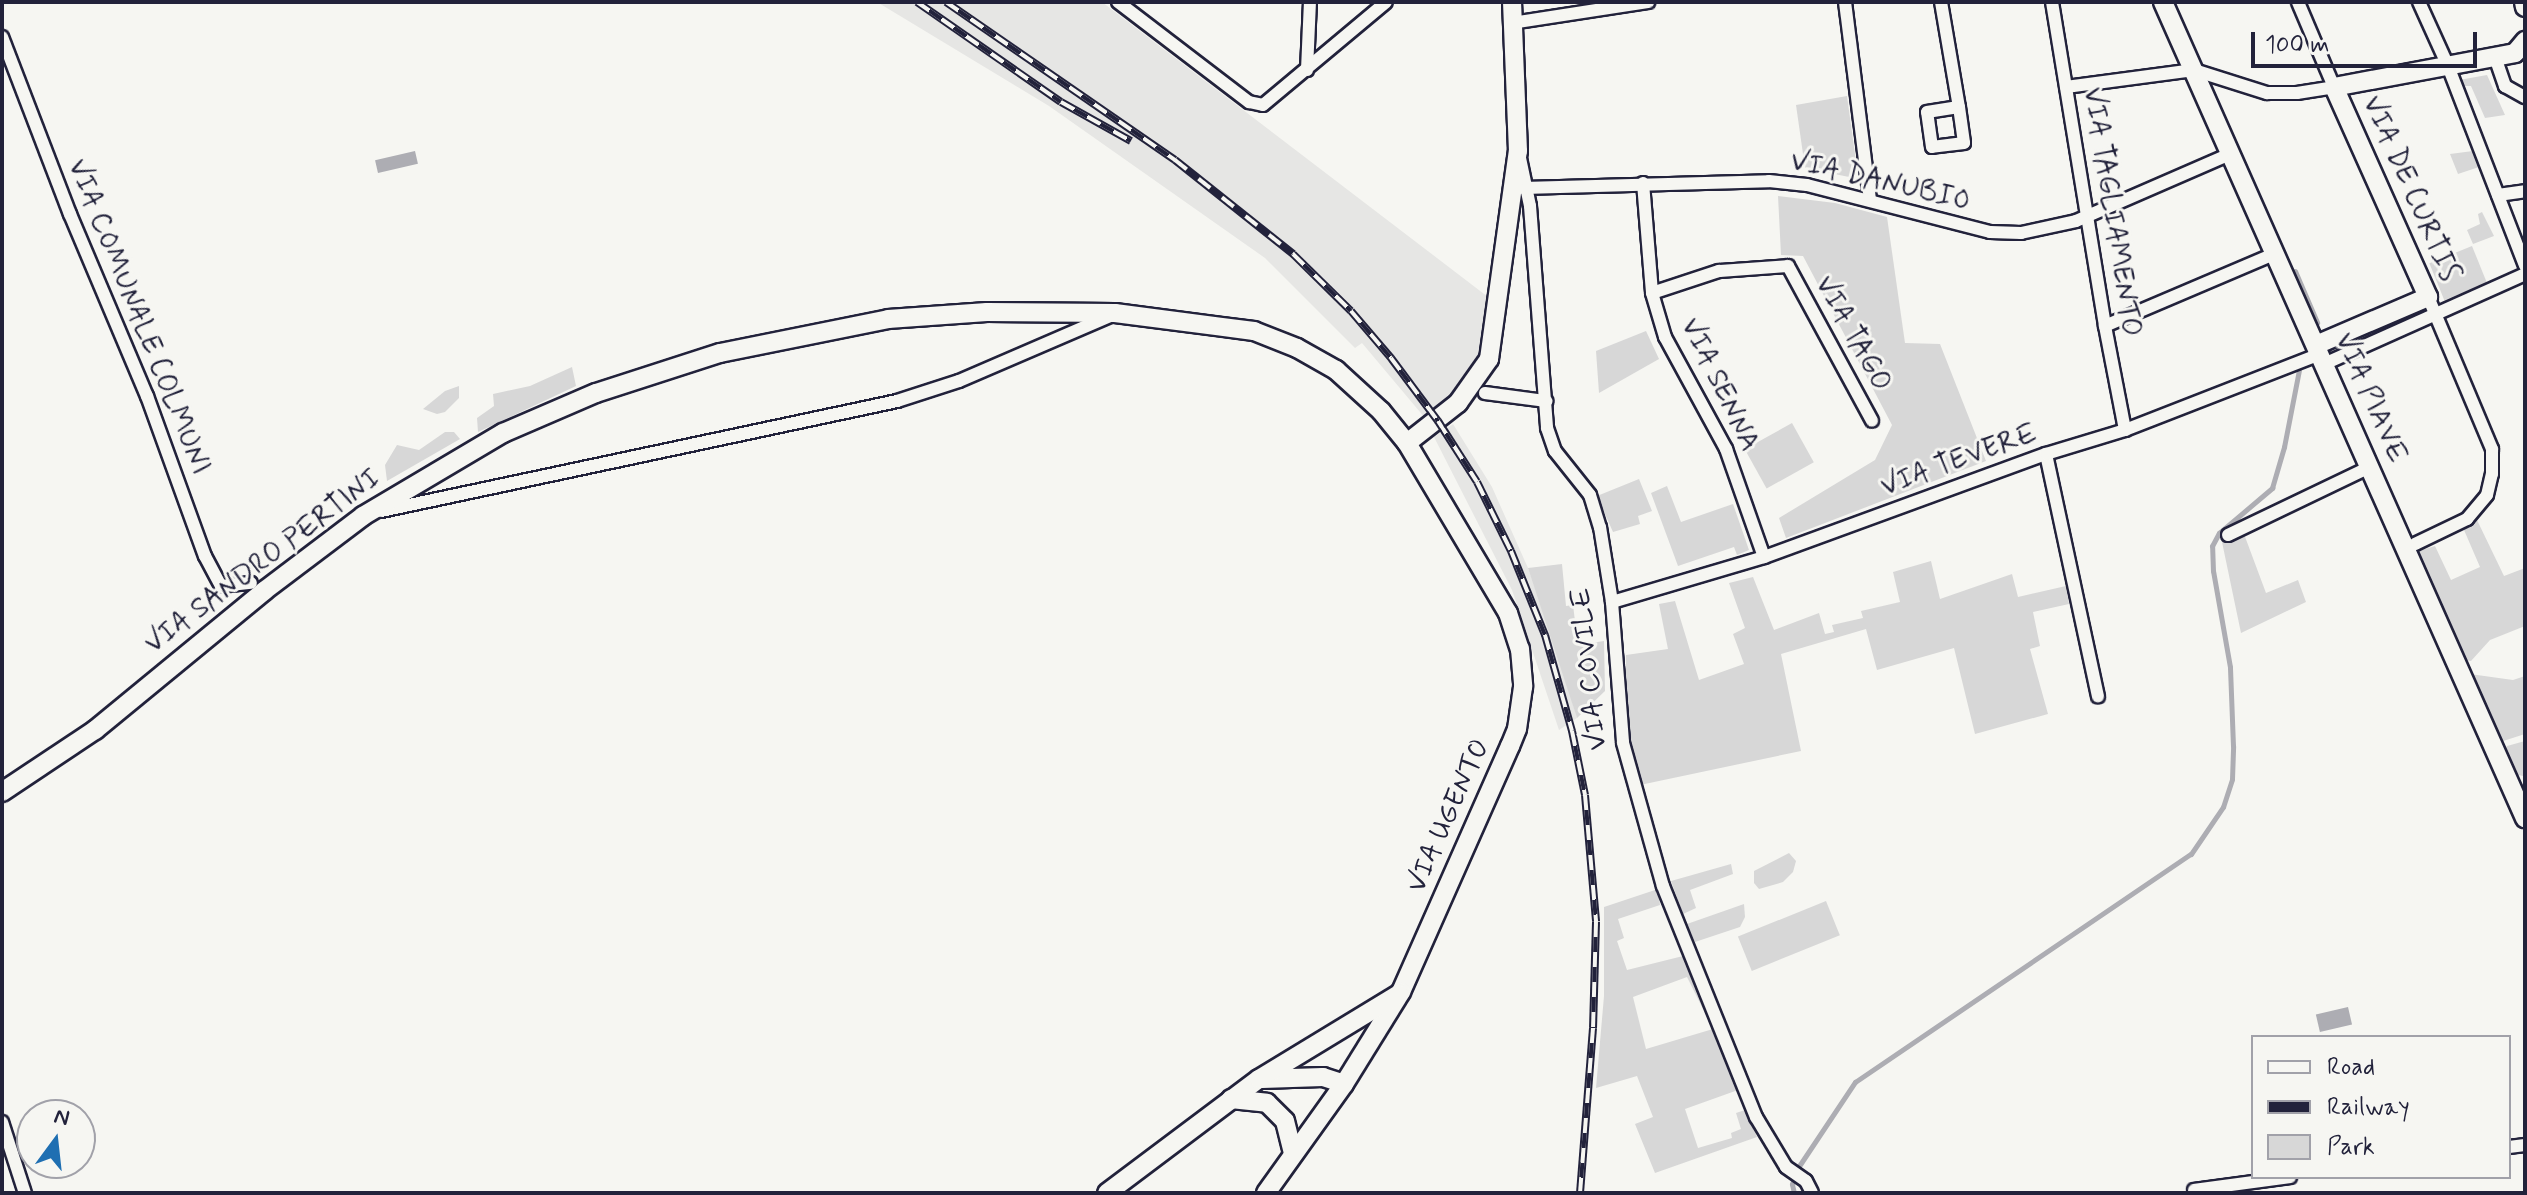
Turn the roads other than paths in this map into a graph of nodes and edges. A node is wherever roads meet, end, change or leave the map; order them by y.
1 (1118, 2) edge
2 (1310, 2) edge
3 (1386, 2) edge
4 (1512, 2) edge
5 (1648, 2) edge
6 (1845, 2) edge
7 (1941, 2) edge
8 (2052, 2) edge
9 (2298, 2) edge
10 (2419, 2) edge
11 (2166, 3) edge
12 (1512, 23) junction
13 (2, 37) edge
14 (2525, 41) edge
15 (2495, 57) junction
16 (2448, 66) junction
17 (1307, 70) junction
18 (2194, 70) junction
19 (2066, 87) junction
20 (2334, 87) junction
21 (2525, 97) edge
22 (1959, 107) dead end
23 (2230, 154) junction
24 (1643, 183) junction
25 (1521, 188) junction
26 (2525, 191) edge
27 (2498, 195) junction
28 (1870, 200) junction
29 (2087, 215) junction
30 (2274, 254) junction
31 (2525, 266) edge
32 (2525, 274) edge
33 (1652, 293) junction
34 (2431, 305) junction
35 (1115, 313) junction
36 (2105, 326) junction
37 (2320, 354) junction
38 (1485, 393) dead end
39 (1546, 401) junction
40 (1872, 421) dead end
41 (2125, 430) junction
42 (1407, 443) junction
43 (2046, 454) junction
44 (2370, 467) junction
45 (363, 516) junction
46 (2228, 535) dead end
47 (2415, 544) dead end
48 (1764, 557) junction
49 (251, 583) dead end
50 (1612, 602) junction
51 (2098, 696) dead end
52 (24, 778) junction
53 (2, 792) edge
54 (2, 802) edge
55 (2525, 818) edge
56 (1401, 992) junction
57 (1259, 1079) junction
58 (1344, 1084) junction
59 (1231, 1099) junction
60 (2, 1122) edge
61 (1293, 1154) junction
62 (2275, 1179) edge
63 (1809, 1187) edge
64 (2194, 1190) dead end
65 (25, 1193) edge
66 (1107, 1193) edge
67 (1266, 1193) edge

1 - 17 street
2 - 17 street
3 - 17 street
4 - 12 street, VIA COVILE
5 - 12 street
6 - 28 street
7 - 22 street
8 - 19 street, VIA TAGLIAMENTO
9 - 20 street
10 - 16 street
11 - 18 street, VIA PIAVE
12 - 25 street, VIA COVILE
13 - 49 street, VIA COMUNALE COLMUNI
14 - 15 street
15 - 16 street
15 - 21 street
16 - 20 street
16 - 27 street
18 - 19 street
18 - 20 street
18 - 23 street, VIA PIAVE
19 - 29 street, VIA TAGLIAMENTO
20 - 34 street, VIA DE CURTIS
23 - 29 street, VIA DANUBIO
23 - 30 street, VIA PIAVE
24 - 25 street, VIA DANUBIO
24 - 28 street, VIA DANUBIO
24 - 33 street, VIA SENNA
25 - 39 street, VIA COVILE
25 - 42 street
26 - 27 street
27 - 31 street
28 - 29 street, VIA DANUBIO
29 - 36 street, VIA TAGLIAMENTO
30 - 36 street
30 - 37 street, VIA PIAVE
32 - 34 street
33 - 40 street, VIA TAGO
33 - 48 street, VIA SENNA
34 - 37 street
34 - 47 street
35 - 42 street, VIA SANDRO PERTINI
35 - 45 street
35 - 45 street, VIA SANDRO PERTINI
36 - 41 street, VIA TAGLIAMENTO
37 - 41 street, VIA TEVERE
37 - 44 street, VIA PIAVE
38 - 39 street
39 - 50 street, VIA COVILE
41 - 43 street, VIA TEVERE
42 - 56 street, VIA UGENTO
43 - 48 street, VIA TEVERE
43 - 51 street
44 - 46 street
44 - 55 street, VIA PIAVE
45 - 52 street, VIA SANDRO PERTINI
48 - 50 street, VIA TEVERE
50 - 63 street, VIA COVILE
52 - 53 street, VIA SANDRO PERTINI
52 - 54 street, VIA SANDRO PERTINI
56 - 57 street
56 - 58 street, VIA UGENTO
57 - 58 street
57 - 59 street
58 - 61 street, VIA UGENTO
59 - 61 street
59 - 66 street
60 - 65 street
61 - 67 street, VIA UGENTO
62 - 64 street

